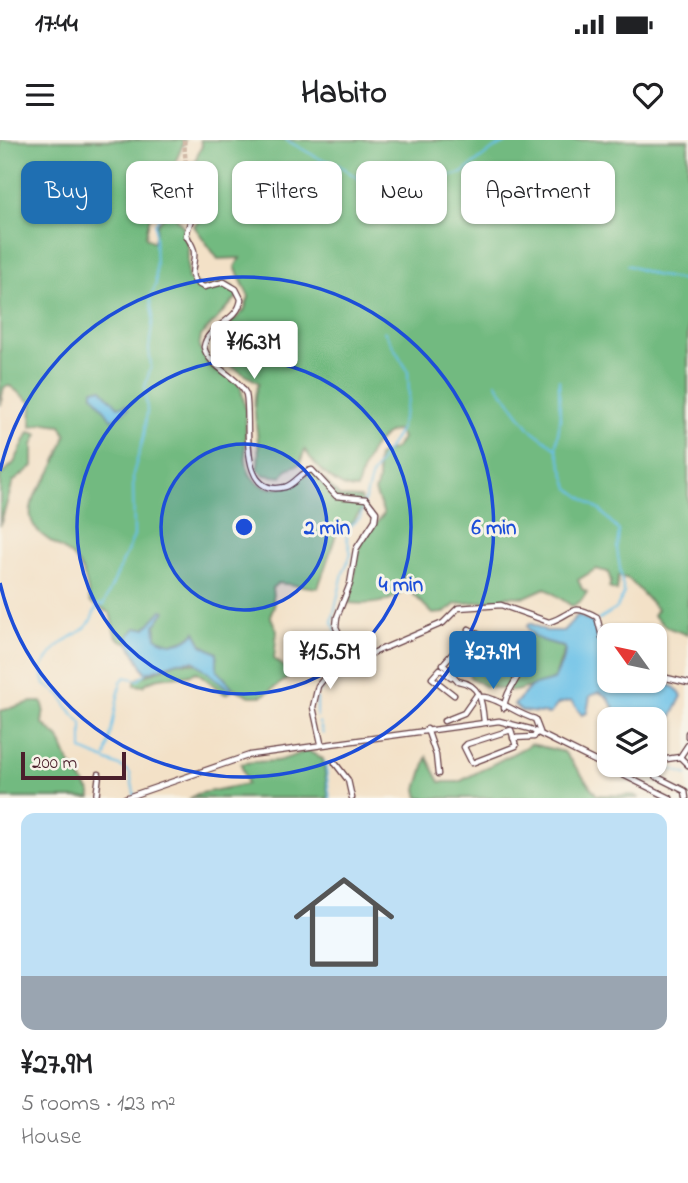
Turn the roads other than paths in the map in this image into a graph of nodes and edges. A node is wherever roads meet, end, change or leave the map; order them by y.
1 (190, 224) edge
2 (599, 623) edge
3 (468, 629) dead end
4 (486, 639) junction
5 (326, 673) junction
6 (667, 678) edge
7 (458, 681) junction
8 (688, 683) edge
9 (454, 695) dead end
10 (480, 695) junction
11 (504, 708) junction
12 (444, 721) dead end
13 (484, 722) junction
14 (427, 729) junction
15 (538, 732) junction
16 (513, 738) junction
17 (321, 743) junction
18 (688, 745) edge
19 (680, 757) junction
20 (597, 759) edge
21 (667, 759) edge
22 (335, 763) dead end
23 (688, 765) edge
24 (438, 774) dead end
25 (99, 775) dead end
26 (632, 777) edge
27 (657, 777) edge
28 (96, 798) edge
29 (125, 798) edge
30 (352, 798) edge
31 (670, 798) edge
32 (686, 798) edge

1 - 5 street
2 - 5 street
3 - 4 street
4 - 7 street
4 - 11 street
5 - 17 street
6 - 8 street
7 - 9 street
7 - 10 street
10 - 11 street
10 - 12 street
10 - 13 street
11 - 15 street
13 - 14 street
13 - 15 street
14 - 17 street
14 - 24 street
15 - 16 street
15 - 20 street
16 - 16 street
17 - 29 street
18 - 19 street
19 - 21 street
19 - 23 street
22 - 30 street
25 - 28 street
26 - 31 street
27 - 32 street

